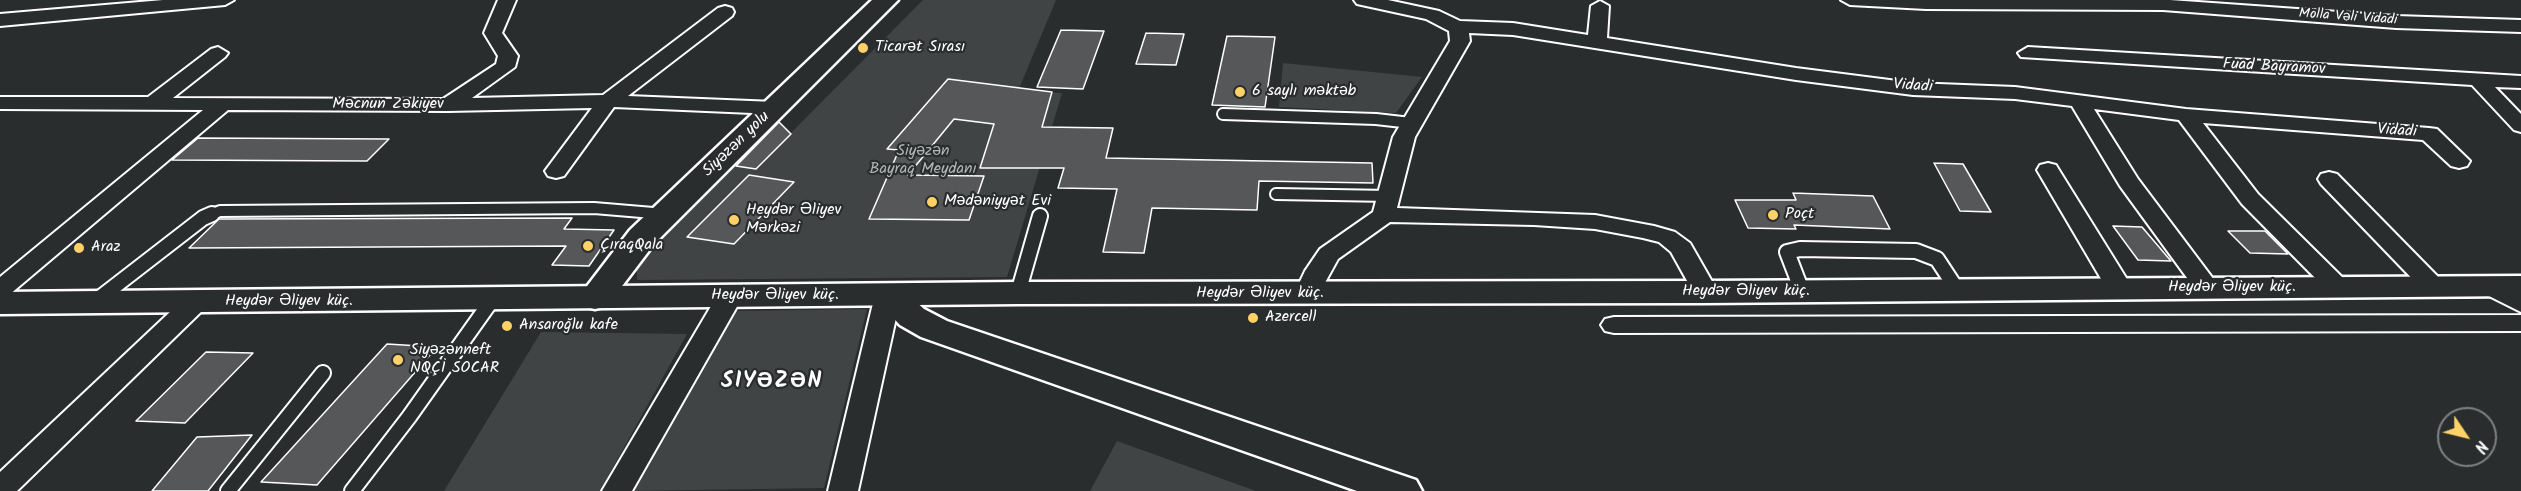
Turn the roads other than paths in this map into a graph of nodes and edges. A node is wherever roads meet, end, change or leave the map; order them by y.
1 (225, 0) edge
2 (507, 0) edge
3 (886, 0) edge
4 (1364, 0) edge
5 (1850, 0) edge
6 (171, 3) edge
7 (1600, 6) dead end
8 (1491, 7) dead end
9 (724, 12) dead end
10 (0, 20) edge
11 (1481, 26) junction
12 (2521, 26) edge
13 (1456, 27) junction
14 (1597, 42) junction
15 (218, 53) dead end
16 (2028, 53) dead end
17 (2478, 80) junction
18 (2521, 82) edge
19 (608, 101) junction
20 (0, 103) edge
21 (2080, 103) junction
22 (152, 104) junction
23 (223, 104) junction
24 (448, 105) junction
25 (776, 108) junction
26 (1223, 114) dead end
27 (2186, 115) junction
28 (1411, 123) junction
29 (2521, 126) edge
30 (2458, 161) dead end
31 (2048, 170) dead end
32 (556, 171) dead end
33 (2329, 179) dead end
34 (1276, 194) dead end
35 (1387, 205) junction
36 (666, 214) junction
37 (1040, 216) dead end
38 (2434, 286) junction
39 (2505, 286) edge
40 (2338, 287) junction
41 (2206, 288) junction
42 (2120, 289) junction
43 (0, 290) edge
44 (1802, 291) junction
45 (1872, 291) junction
46 (1958, 291) junction
47 (1705, 292) junction
48 (1018, 293) junction
49 (1307, 294) junction
50 (888, 295) junction
51 (730, 296) junction
52 (595, 298) junction
53 (492, 300) junction
54 (196, 302) junction
55 (0, 303) edge
56 (93, 303) junction
57 (2521, 304) edge
58 (2521, 323) edge
59 (1614, 325) dead end
60 (1890, 325) junction
61 (323, 372) dead end
62 (0, 490) edge
63 (228, 491) edge
64 (352, 491) edge
65 (617, 491) edge
66 (843, 491) edge
67 (1401, 491) edge

1 - 6 street
2 - 24 street
3 - 25 main road, Siyəzən yolu
4 - 13 street, Vidadi
5 - 12 street, Molla Vəli Vidadi
6 - 10 street
7 - 14 street
8 - 11 street
9 - 19 street
11 - 13 street, Vidadi
11 - 14 street, Vidadi
13 - 28 street
14 - 21 street, Vidadi
15 - 22 street
16 - 17 street, Fuad Bayramov
17 - 18 street, Fuad Bayramov
17 - 29 street
19 - 24 street, Məcnun Zəkiyev
19 - 25 street, Məcnun Zəkiyev
19 - 32 street
20 - 22 street, Məcnun Zəkiyev
21 - 27 street, Vidadi
21 - 41 street
22 - 23 street, Məcnun Zəkiyev
23 - 24 street, Məcnun Zəkiyev
23 - 43 street
25 - 36 main road, Siyəzən yolu
26 - 28 lane
27 - 30 street, Vidadi
27 - 40 street
28 - 35 street
31 - 42 street
33 - 38 street
34 - 35 lane
35 - 47 street
35 - 49 street
36 - 52 main road, Siyəzən yolu
36 - 56 lane
37 - 48 lane
38 - 39 main road, Heydər Əliyev küç.
38 - 40 main road, Heydər Əliyev küç.
39 - 57 street
40 - 41 main road, Heydər Əliyev küç.
41 - 42 main road, Heydər Əliyev küç.
42 - 46 main road, Heydər Əliyev küç.
44 - 45 main road, Heydər Əliyev küç.
44 - 46 lane
44 - 47 main road, Heydər Əliyev küç.
45 - 46 main road, Heydər Əliyev küç.
45 - 60 street
47 - 49 main road, Heydər Əliyev küç.
48 - 49 main road, Heydər Əliyev küç.
48 - 50 main road, Heydər Əliyev küç.
50 - 51 main road, Heydər Əliyev küç.
50 - 66 street
50 - 67 main road
51 - 52 main road, Heydər Əliyev küç.
51 - 65 street
52 - 53 main road, Heydər Əliyev küç.
53 - 54 main road, Heydər Əliyev küç.
53 - 64 lane
54 - 56 main road, Heydər Əliyev küç.
54 - 62 street
55 - 56 main road, Heydər Əliyev küç.
58 - 60 street
59 - 60 street
61 - 63 lane

